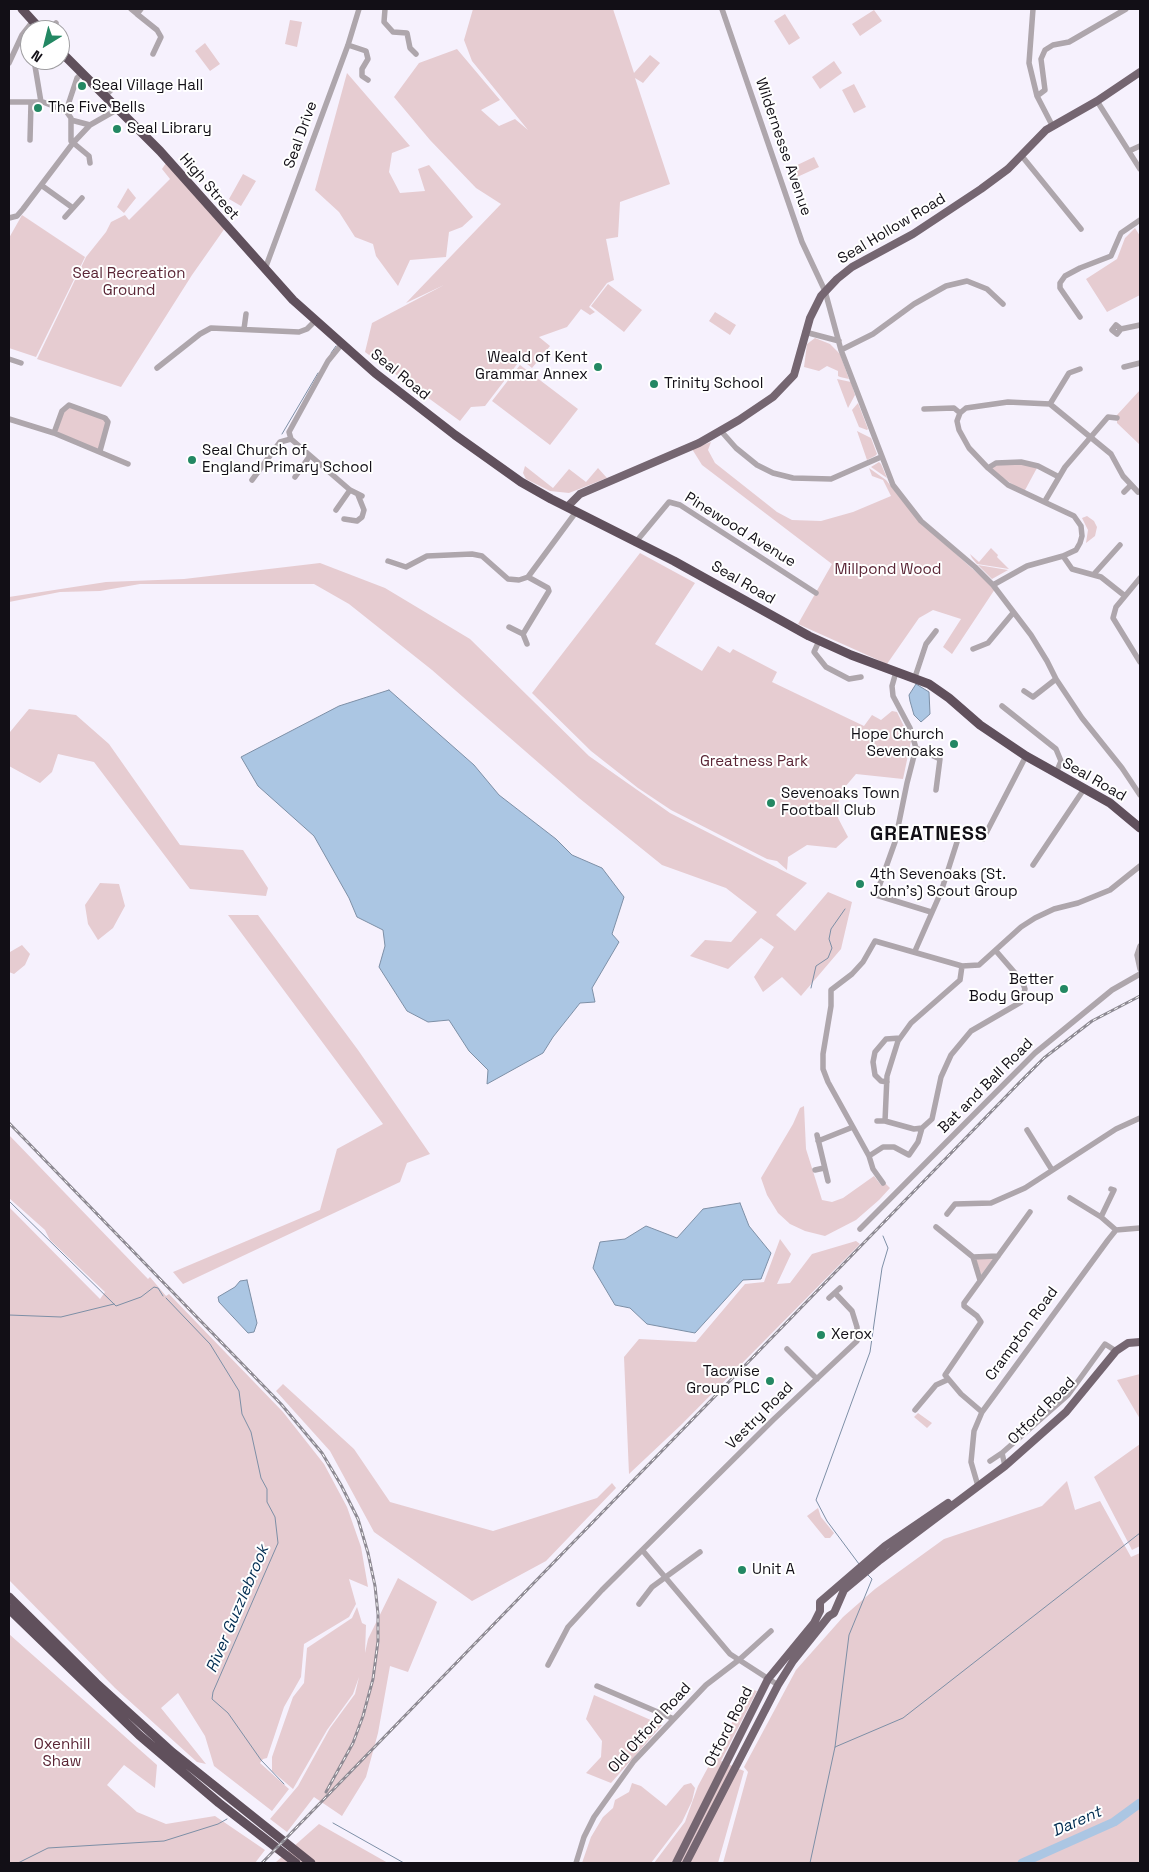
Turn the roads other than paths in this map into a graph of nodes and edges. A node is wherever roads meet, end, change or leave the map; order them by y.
1 (22, 9) edge
2 (131, 9) edge
3 (359, 9) edge
4 (385, 9) edge
5 (722, 9) edge
6 (1033, 9) edge
7 (1126, 9) edge
8 (139, 11) edge
9 (32, 20) edge
10 (20, 39) edge
11 (348, 45) junction
12 (153, 54) dead end
13 (416, 54) dead end
14 (70, 61) edge
15 (9, 64) edge
16 (36, 70) edge
17 (1140, 72) edge
18 (82, 73) junction
19 (368, 80) dead end
20 (1037, 96) junction
21 (1097, 100) junction
22 (9, 102) edge
23 (31, 102) junction
24 (41, 102) junction
25 (118, 109) junction
26 (66, 111) junction
27 (71, 120) junction
28 (90, 125) junction
29 (1052, 125) junction
30 (30, 140) dead end
31 (73, 143) junction
32 (1140, 146) edge
33 (1129, 152) junction
34 (1021, 155) junction
35 (90, 163) dead end
36 (1140, 169) edge
37 (41, 185) junction
38 (82, 198) dead end
39 (73, 208) junction
40 (65, 217) dead end
41 (9, 218) edge
42 (1138, 222) edge
43 (1082, 228) dead end
44 (1140, 230) edge
45 (265, 269) junction
46 (825, 291) junction
47 (1003, 304) dead end
48 (246, 314) dead end
49 (1080, 317) dead end
50 (315, 321) junction
51 (1140, 325) edge
52 (244, 329) junction
53 (1121, 329) dead end
54 (805, 332) junction
55 (839, 341) junction
56 (341, 345) junction
57 (842, 350) junction
58 (9, 359) edge
59 (21, 363) dead end
60 (1140, 363) edge
61 (1124, 367) dead end
62 (157, 368) dead end
63 (1080, 368) dead end
64 (1050, 404) junction
65 (924, 409) dead end
66 (960, 413) junction
67 (1117, 418) dead end
68 (9, 419) edge
69 (721, 431) junction
70 (54, 433) junction
71 (1092, 438) junction
72 (290, 439) junction
73 (100, 451) junction
74 (309, 457) junction
75 (881, 457) junction
76 (128, 464) dead end
77 (988, 468) junction
78 (295, 476) dead end
79 (1059, 477) junction
80 (252, 480) dead end
81 (1131, 485) junction
82 (350, 490) junction
83 (1124, 492) dead end
84 (1138, 492) dead end
85 (1045, 501) junction
86 (567, 507) junction
87 (336, 510) dead end
88 (576, 512) junction
89 (344, 519) dead end
90 (635, 543) junction
91 (1112, 543) dead end
92 (446, 548) dead end
93 (447, 555) junction
94 (1063, 556) junction
95 (388, 561) dead end
96 (1094, 574) junction
97 (528, 576) junction
98 (1140, 578) edge
99 (993, 585) junction
100 (816, 593) dead end
101 (1125, 596) junction
102 (1013, 613) junction
103 (509, 627) dead end
104 (936, 631) dead end
105 (523, 634) junction
106 (819, 641) junction
107 (528, 644) dead end
108 (926, 644) junction
109 (933, 648) dead end
110 (973, 650) dead end
111 (1140, 662) edge
112 (896, 672) junction
113 (861, 677) dead end
114 (915, 678) junction
115 (1056, 679) junction
116 (1024, 691) dead end
117 (1002, 708) dead end
118 (916, 748) junction
119 (1026, 756) junction
120 (1056, 773) junction
121 (938, 780) junction
122 (945, 781) dead end
123 (1084, 789) junction
124 (936, 790) dead end
125 (1140, 796) edge
126 (1140, 828) edge
127 (982, 839) dead end
128 (957, 842) dead end
129 (1033, 865) dead end
130 (1140, 866) edge
131 (931, 912) junction
132 (1140, 946) edge
133 (915, 951) junction
134 (996, 951) junction
135 (962, 966) junction
136 (1140, 969) edge
137 (1140, 974) edge
138 (900, 1038) junction
139 (886, 1082) junction
140 (1140, 1118) edge
141 (877, 1121) dead end
142 (885, 1121) junction
143 (852, 1127) junction
144 (922, 1128) junction
145 (1027, 1130) dead end
146 (869, 1156) junction
147 (824, 1168) junction
148 (815, 1170) dead end
149 (1052, 1170) junction
150 (828, 1181) dead end
151 (883, 1183) dead end
152 (1110, 1188) dead end
153 (1070, 1198) dead end
154 (1030, 1212) dead end
155 (947, 1214) dead end
156 (1101, 1217) junction
157 (936, 1227) dead end
158 (1140, 1228) edge
159 (860, 1229) dead end
160 (1116, 1230) junction
161 (998, 1256) junction
162 (973, 1257) junction
163 (980, 1280) junction
164 (829, 1298) dead end
165 (1140, 1342) edge
166 (787, 1349) dead end
167 (1116, 1351) junction
168 (817, 1379) junction
169 (948, 1380) junction
170 (915, 1410) dead end
171 (982, 1412) junction
172 (1002, 1453) junction
173 (990, 1461) dead end
174 (1005, 1466) junction
175 (978, 1486) junction
176 (643, 1551) junction
177 (700, 1552) dead end
178 (666, 1578) junction
179 (9, 1596) edge
180 (824, 1598) junction
181 (639, 1604) dead end
182 (837, 1607) junction
183 (9, 1609) edge
184 (820, 1611) junction
185 (829, 1616) junction
186 (771, 1631) dead end
187 (740, 1659) junction
188 (548, 1665) dead end
189 (768, 1679) junction
190 (778, 1685) junction
191 (597, 1686) dead end
192 (674, 1719) junction
193 (296, 1863) edge
194 (311, 1863) edge
195 (576, 1863) edge
196 (676, 1863) edge
197 (686, 1863) edge

1 - 9 highway
2 - 8 street
3 - 11 street, Seal Drive
4 - 13 street
5 - 46 street, Wildernesse Avenue
6 - 20 street
7 - 20 street
8 - 12 street
10 - 15 street
11 - 19 street
11 - 45 street, Seal Drive
14 - 18 highway, High Street
16 - 24 street
17 - 21 main road, Seal Hollow Road
18 - 25 highway, High Street
18 - 26 street
20 - 29 street
21 - 29 main road, Seal Hollow Road
21 - 33 street
22 - 23 street
23 - 24 street
23 - 30 street
24 - 26 street
25 - 28 street
25 - 45 highway, High Street
26 - 27 street
27 - 28 street
27 - 31 street
28 - 31 street
29 - 34 main road, Seal Hollow Road
31 - 35 street
31 - 37 street
32 - 33 street
33 - 36 street
34 - 43 street
34 - 46 main road, Seal Hollow Road
37 - 39 street
37 - 41 street
38 - 39 street
39 - 40 street
42 - 44 street
42 - 49 street
45 - 50 highway, High Street
46 - 54 main road, Seal Hollow Road
46 - 55 street, Wildernesse Avenue
47 - 57 street
48 - 52 street
50 - 52 street
50 - 56 highway, High Street
51 - 53 street
52 - 62 street
54 - 55 street
54 - 69 main road, Seal Hollow Road
55 - 57 street, Wildernesse Avenue
56 - 72 street
56 - 86 highway, Seal Road
57 - 75 street, Wildernesse Avenue
58 - 59 street
60 - 61 street
63 - 64 street
64 - 66 street
64 - 71 street
65 - 66 street
66 - 77 street
67 - 71 street
68 - 70 street
69 - 75 street
69 - 86 main road, Seal Hollow Road
70 - 73 street
70 - 73 street
71 - 79 street
71 - 81 street
72 - 74 street
72 - 80 street
73 - 76 street
74 - 78 street
74 - 82 street
75 - 99 street, Wildernesse Avenue
77 - 79 street
77 - 85 street
79 - 85 street
81 - 83 street
81 - 84 street
82 - 87 street
82 - 89 street
85 - 94 street
86 - 88 highway, Seal Road
88 - 90 highway, Seal Road
88 - 97 street
90 - 100 street, Pinewood Avenue
90 - 106 highway, Seal Road
91 - 96 street
92 - 93 street
93 - 95 street
93 - 97 street
94 - 96 street
94 - 99 street
96 - 101 street
97 - 105 street
98 - 101 street
99 - 102 street, Wildernesse Avenue
101 - 111 street
102 - 110 street
102 - 115 street, Wildernesse Avenue
103 - 105 street
104 - 108 street
105 - 107 street
106 - 112 highway, Seal Road
106 - 113 street
108 - 109 street
108 - 114 street
112 - 114 highway, Seal Road
112 - 118 street
114 - 119 highway, Seal Road
115 - 116 street
115 - 125 street, Wildernesse Avenue
117 - 120 street
118 - 121 street
118 - 131 street
119 - 120 highway, Seal Road
119 - 127 street
120 - 123 highway, Seal Road
121 - 122 street
121 - 124 street
123 - 126 highway, Seal Road
123 - 129 street
128 - 131 street
130 - 134 street
131 - 133 street
132 - 136 street
133 - 135 street
133 - 143 street
134 - 135 street
134 - 144 street
135 - 138 street
137 - 159 street, Bat and Ball Road
138 - 139 street
138 - 139 street
139 - 142 street
140 - 149 street
141 - 142 street
142 - 144 street
143 - 146 street
143 - 147 street
144 - 146 street
145 - 149 street
146 - 151 street
147 - 148 street
147 - 150 street
149 - 155 street
152 - 156 street
153 - 156 street
154 - 161 street
156 - 160 street
157 - 162 street
158 - 160 street
160 - 171 street, Crampton Road
161 - 162 street
161 - 163 street
162 - 163 street
163 - 169 street
164 - 168 street, Vestry Road
165 - 167 main road, Otford Road
166 - 168 street
167 - 172 street, Otford Road
167 - 174 main road, Otford Road
168 - 176 street, Vestry Road
169 - 170 street
169 - 171 street
171 - 175 street, Crampton Road
172 - 173 street, Otford Road
172 - 174 street, Otford Road
174 - 175 main road, Otford Road
175 - 180 main road, Otford Road
175 - 182 main road, Otford Road
176 - 178 street
176 - 188 street, Vestry Road
177 - 178 street
178 - 181 street
178 - 187 street
179 - 194 highway
180 - 182 main road
180 - 184 main road, Otford Road
182 - 185 main road, Otford Road
183 - 193 highway
184 - 185 main road
184 - 189 main road, Otford Road
185 - 190 main road, Otford Road
186 - 187 street, Old Otford Road
187 - 189 street
187 - 192 street, Old Otford Road
189 - 190 street
189 - 196 main road, Otford Road
190 - 197 main road, Otford Road
191 - 192 street
192 - 195 street, Old Otford Road

